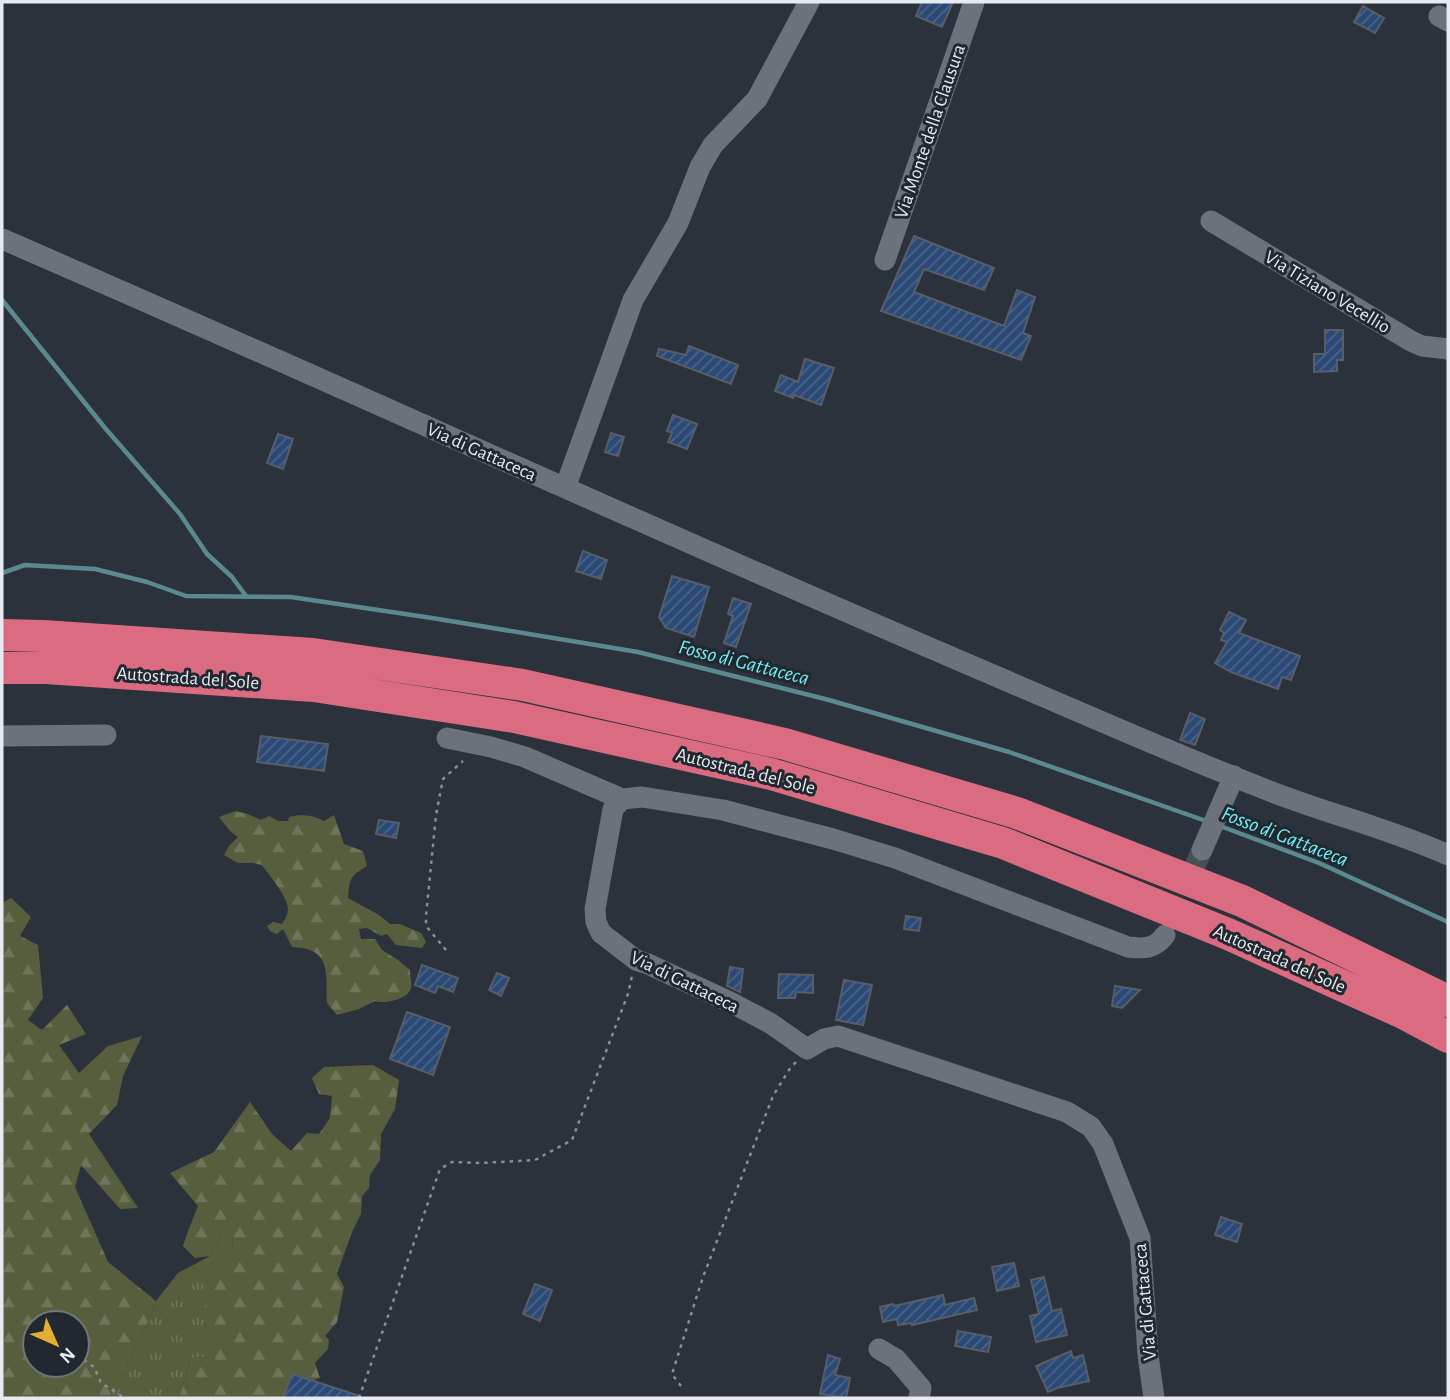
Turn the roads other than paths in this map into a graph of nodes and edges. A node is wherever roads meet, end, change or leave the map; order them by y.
1 (809, 2) edge
2 (974, 2) edge
3 (1211, 221) dead end
4 (2, 239) edge
5 (885, 260) dead end
6 (1448, 349) edge
7 (565, 488) junction
8 (2, 635) edge
9 (2, 668) edge
10 (107, 735) dead end
11 (2, 736) edge
12 (447, 738) dead end
13 (1234, 776) junction
14 (622, 799) junction
15 (1202, 850) tunnel mouth
16 (1448, 855) edge
17 (1165, 935) tunnel mouth
18 (1448, 1001) edge
19 (1448, 1037) edge
20 (879, 1349) dead end
21 (919, 1398) edge
22 (1154, 1398) edge

1 - 7 street
2 - 5 street, Via Monte della Clausura
3 - 6 street, Via Tiziano Vecellio
4 - 7 street, Via di Gattaceca
7 - 13 street, Via di Gattaceca
8 - 18 highway, Autostrada del Sole
9 - 19 highway, Autostrada del Sole
10 - 11 street
12 - 14 street
13 - 15 street
13 - 16 street, Via di Gattaceca
14 - 17 street
14 - 22 street, Via di Gattaceca
20 - 21 street

